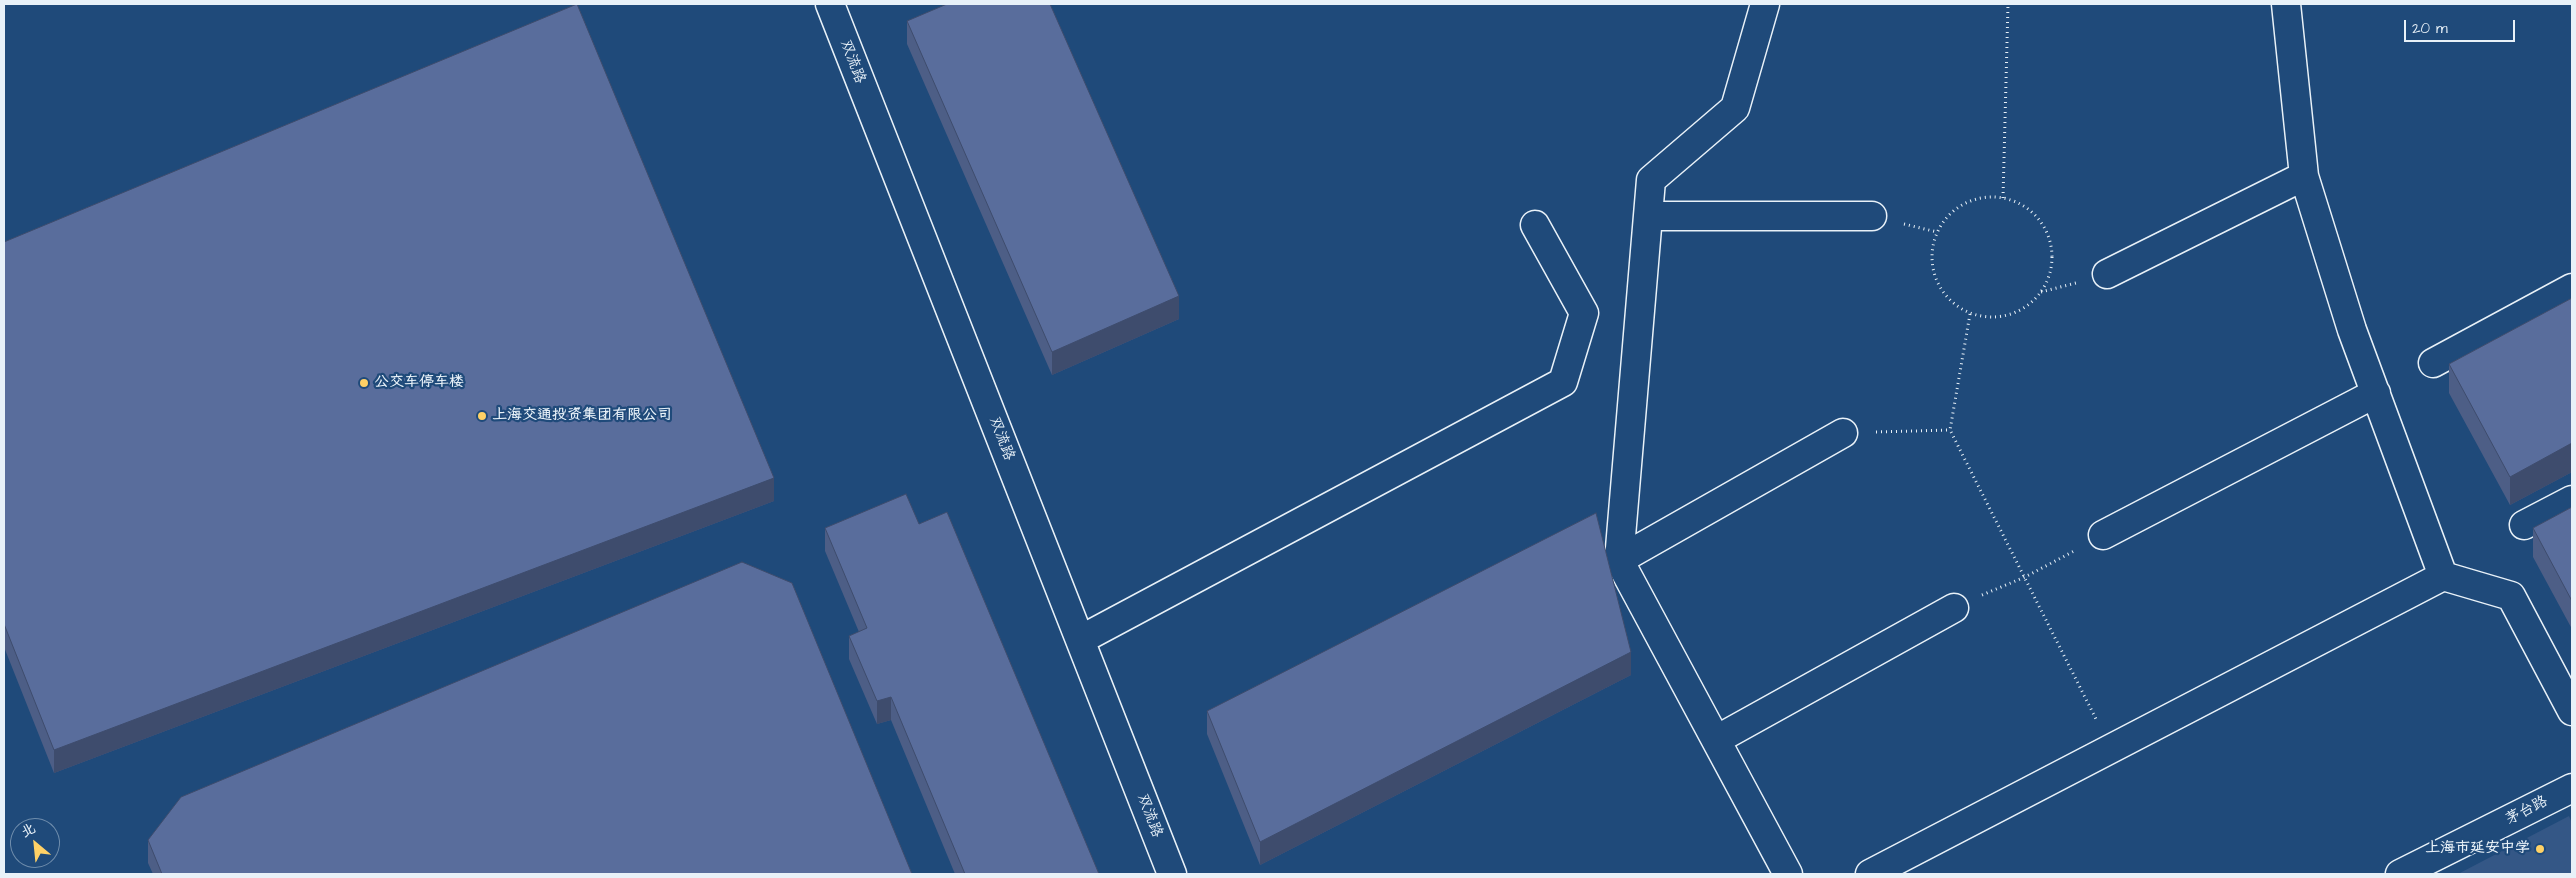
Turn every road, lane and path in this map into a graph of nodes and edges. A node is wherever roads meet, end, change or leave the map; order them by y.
1 (830, 4) edge
2 (1765, 4) edge
3 (2008, 4) edge
4 (2286, 4) edge
5 (2304, 176) junction
6 (2003, 198) junction
7 (1649, 216) junction
8 (1872, 216) dead end
9 (1536, 225) dead end
10 (2106, 274) dead end
11 (2572, 288) edge
12 (1970, 314) junction
13 (2432, 363) dead end
14 (2376, 393) junction
15 (1950, 430) junction
16 (1843, 432) joint
17 (2572, 500) edge
18 (2524, 526) dead end
19 (2103, 536) joint
20 (1619, 560) junction
21 (2443, 576) junction
22 (2025, 577) junction
23 (1954, 608) joint
24 (1080, 640) junction
25 (2572, 711) edge
26 (1716, 740) junction
27 (2111, 749) junction
28 (2572, 788) edge
29 (1172, 874) edge
30 (1788, 874) edge
31 (1870, 874) edge
32 (2400, 874) edge

1 - 24 street, 双流路
2 - 7 street
3 - 6 path
4 - 5 street
5 - 10 street
5 - 14 street
6 - 12 path
6 - 12 path
7 - 8 street
7 - 20 street
9 - 24 street
11 - 13 street
12 - 15 path
14 - 19 street
14 - 21 street
15 - 16 path
15 - 22 path
16 - 20 street
17 - 18 street
19 - 22 path
20 - 26 street
21 - 25 street
21 - 27 street
22 - 23 path
22 - 27 path
23 - 26 street
24 - 29 street, 双流路
26 - 30 street
27 - 31 street
28 - 32 street, 茅台路

